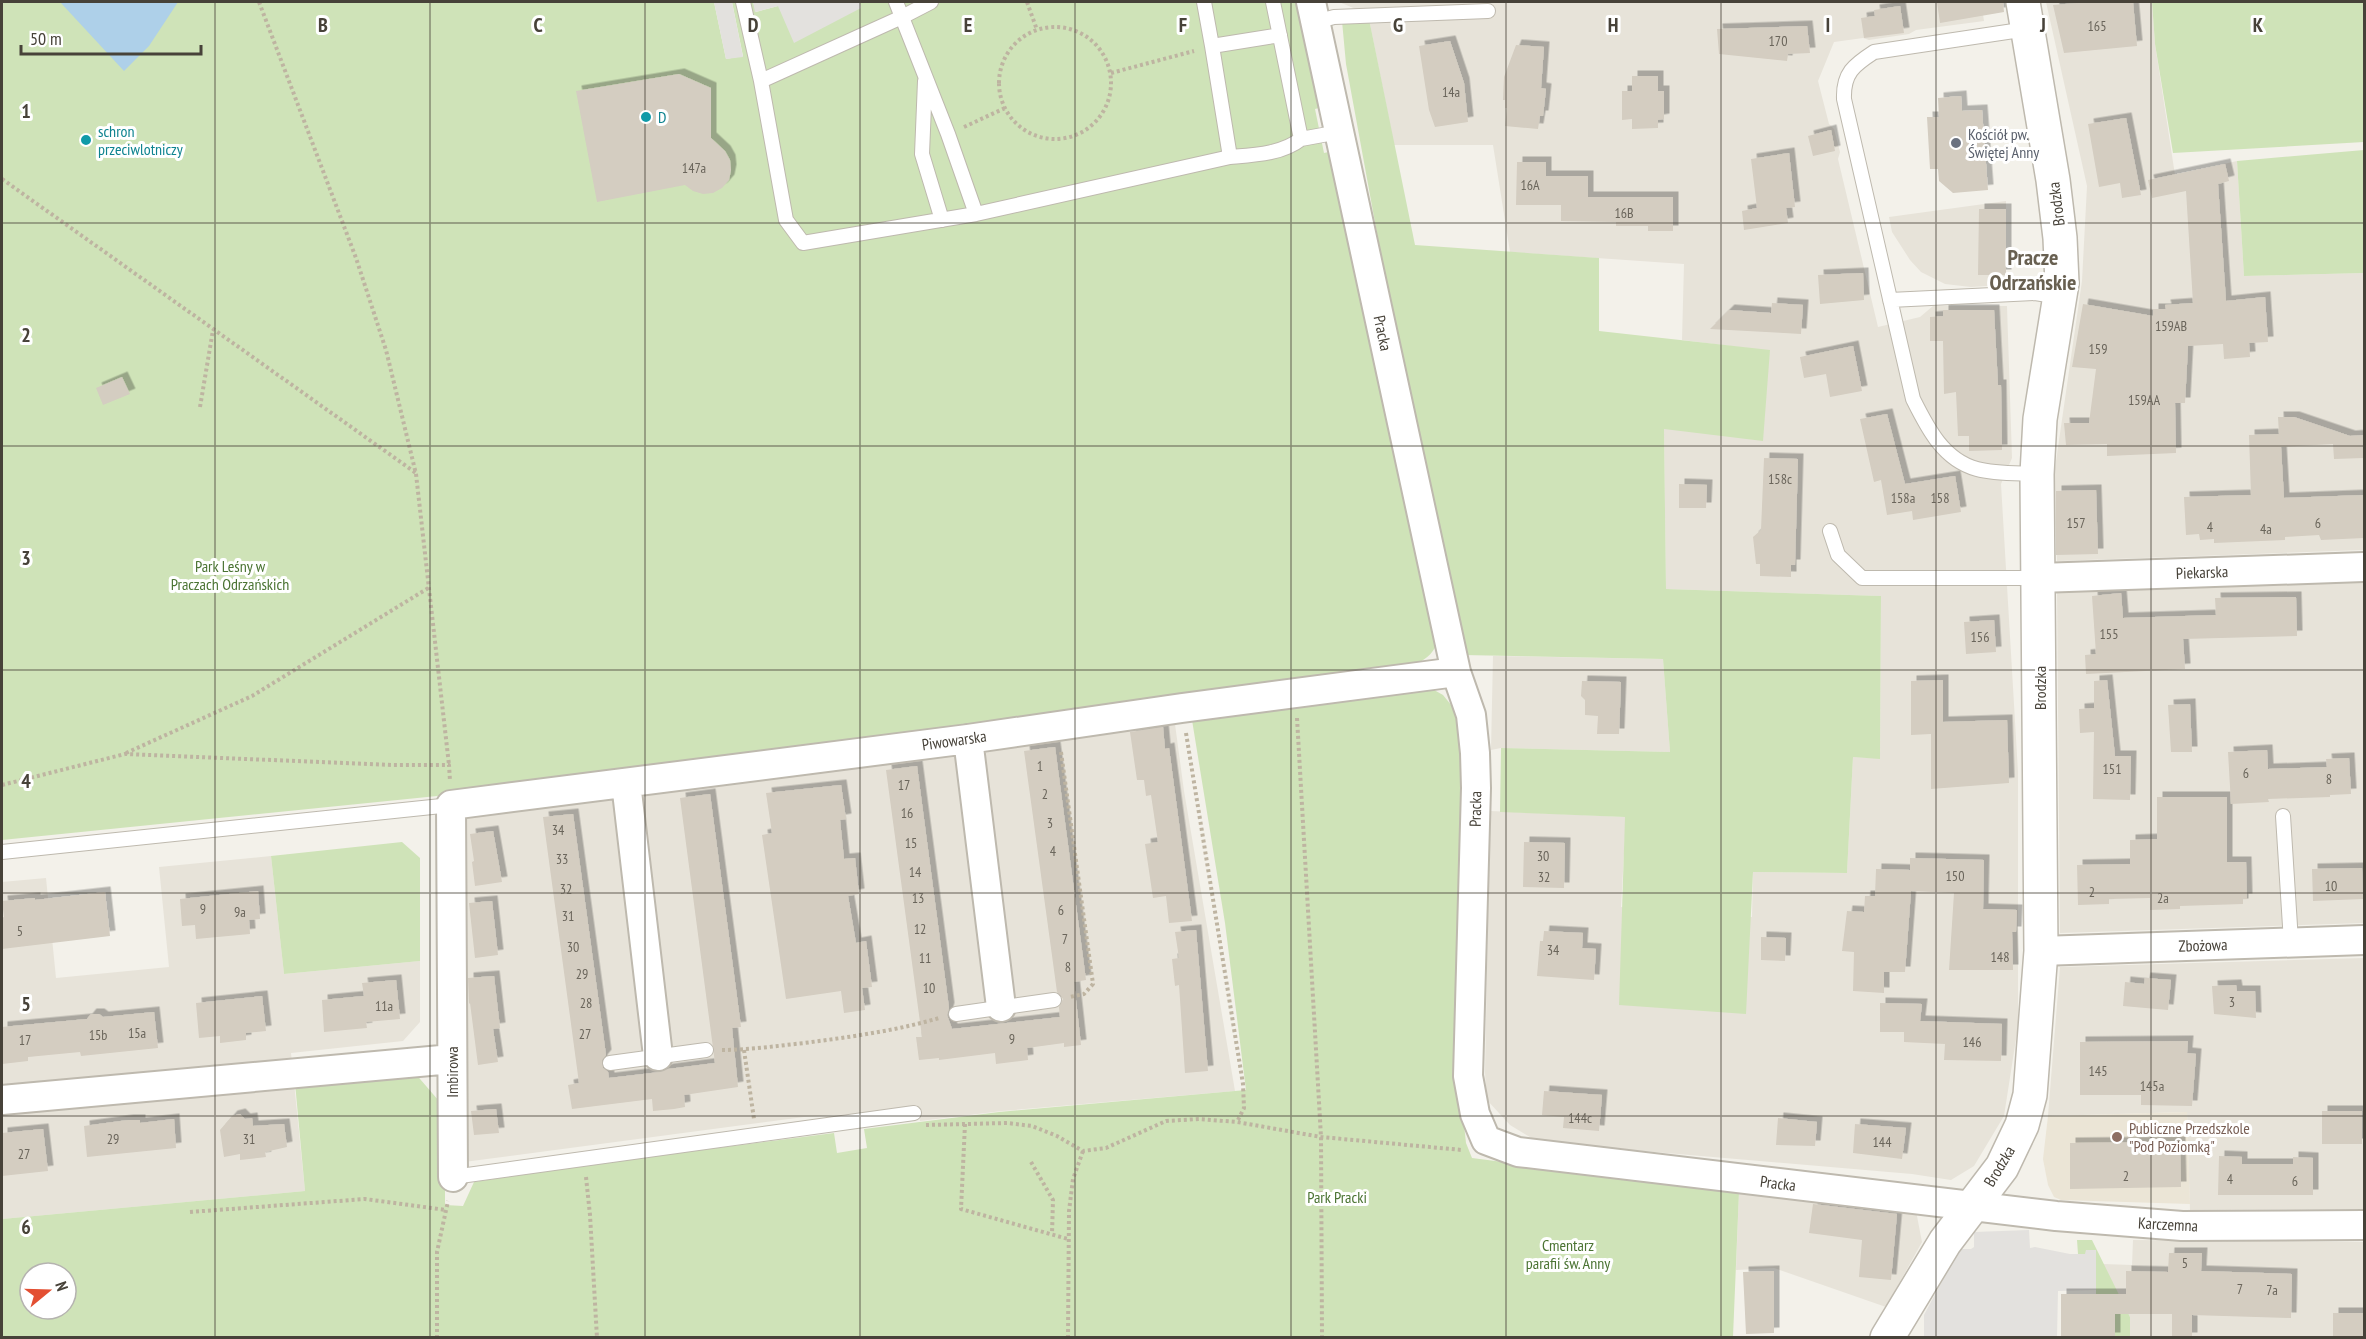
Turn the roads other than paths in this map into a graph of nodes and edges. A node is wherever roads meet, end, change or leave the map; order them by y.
1 (743, 2) edge
2 (896, 2) edge
3 (931, 2) edge
4 (1204, 2) edge
5 (1273, 2) edge
6 (1488, 11) dead end
7 (1313, 12) edge
8 (2025, 15) edge
9 (902, 17) junction
10 (1280, 35) junction
11 (1212, 46) junction
12 (925, 76) junction
13 (760, 81) junction
14 (1339, 132) junction
15 (1301, 139) junction
16 (1230, 157) junction
17 (976, 214) junction
18 (942, 220) junction
19 (2061, 297) junction
20 (1890, 300) junction
21 (2037, 474) junction
22 (1830, 531) dead end
23 (2364, 567) edge
24 (2040, 578) junction
25 (1456, 672) junction
26 (968, 739) junction
27 (626, 783) junction
28 (450, 805) junction
29 (2283, 816) dead end
30 (2, 852) edge
31 (2364, 940) edge
32 (2291, 942) junction
33 (2041, 951) junction
34 (1054, 1000) road end
35 (1001, 1007) junction
36 (956, 1014) road end
37 (706, 1050) road end
38 (658, 1056) junction
39 (452, 1059) junction
40 (610, 1063) dead end
41 (2, 1100) edge
42 (908, 1114) road end
43 (453, 1177) joint
44 (1972, 1207) junction
45 (2364, 1225) edge
46 (1887, 1338) edge

1 - 13 lane
2 - 9 lane
3 - 9 lane
4 - 11 lane
5 - 10 lane
6 - 7 lane
7 - 14 street, Pracka
8 - 19 street, Brodzka
8 - 20 lane
9 - 12 lane
9 - 13 lane
10 - 11 lane
10 - 15 lane
11 - 16 lane
12 - 17 lane
12 - 18 lane
13 - 18 lane
14 - 15 lane
14 - 25 street, Pracka
15 - 16 lane
16 - 17 lane
17 - 18 lane
19 - 20 lane
19 - 21 street, Brodzka
20 - 21 lane
21 - 24 street, Brodzka
22 - 24 lane
23 - 24 street, Piekarska
24 - 33 street, Brodzka
25 - 26 street, Piwowarska
25 - 44 street, Pracka
26 - 27 street, Piwowarska
26 - 35 street
27 - 28 street, Piwowarska
27 - 38 street
28 - 30 lane
28 - 39 street, Imbirowa
29 - 32 lane
31 - 32 street, Zbożowa
32 - 33 street, Zbożowa
33 - 44 street, Brodzka
34 - 35 lane
35 - 36 lane
37 - 38 lane
38 - 40 lane
39 - 41 street
39 - 43 street, Imbirowa
42 - 43 lane
44 - 45 street, Karczemna
44 - 46 street, Brodzka

